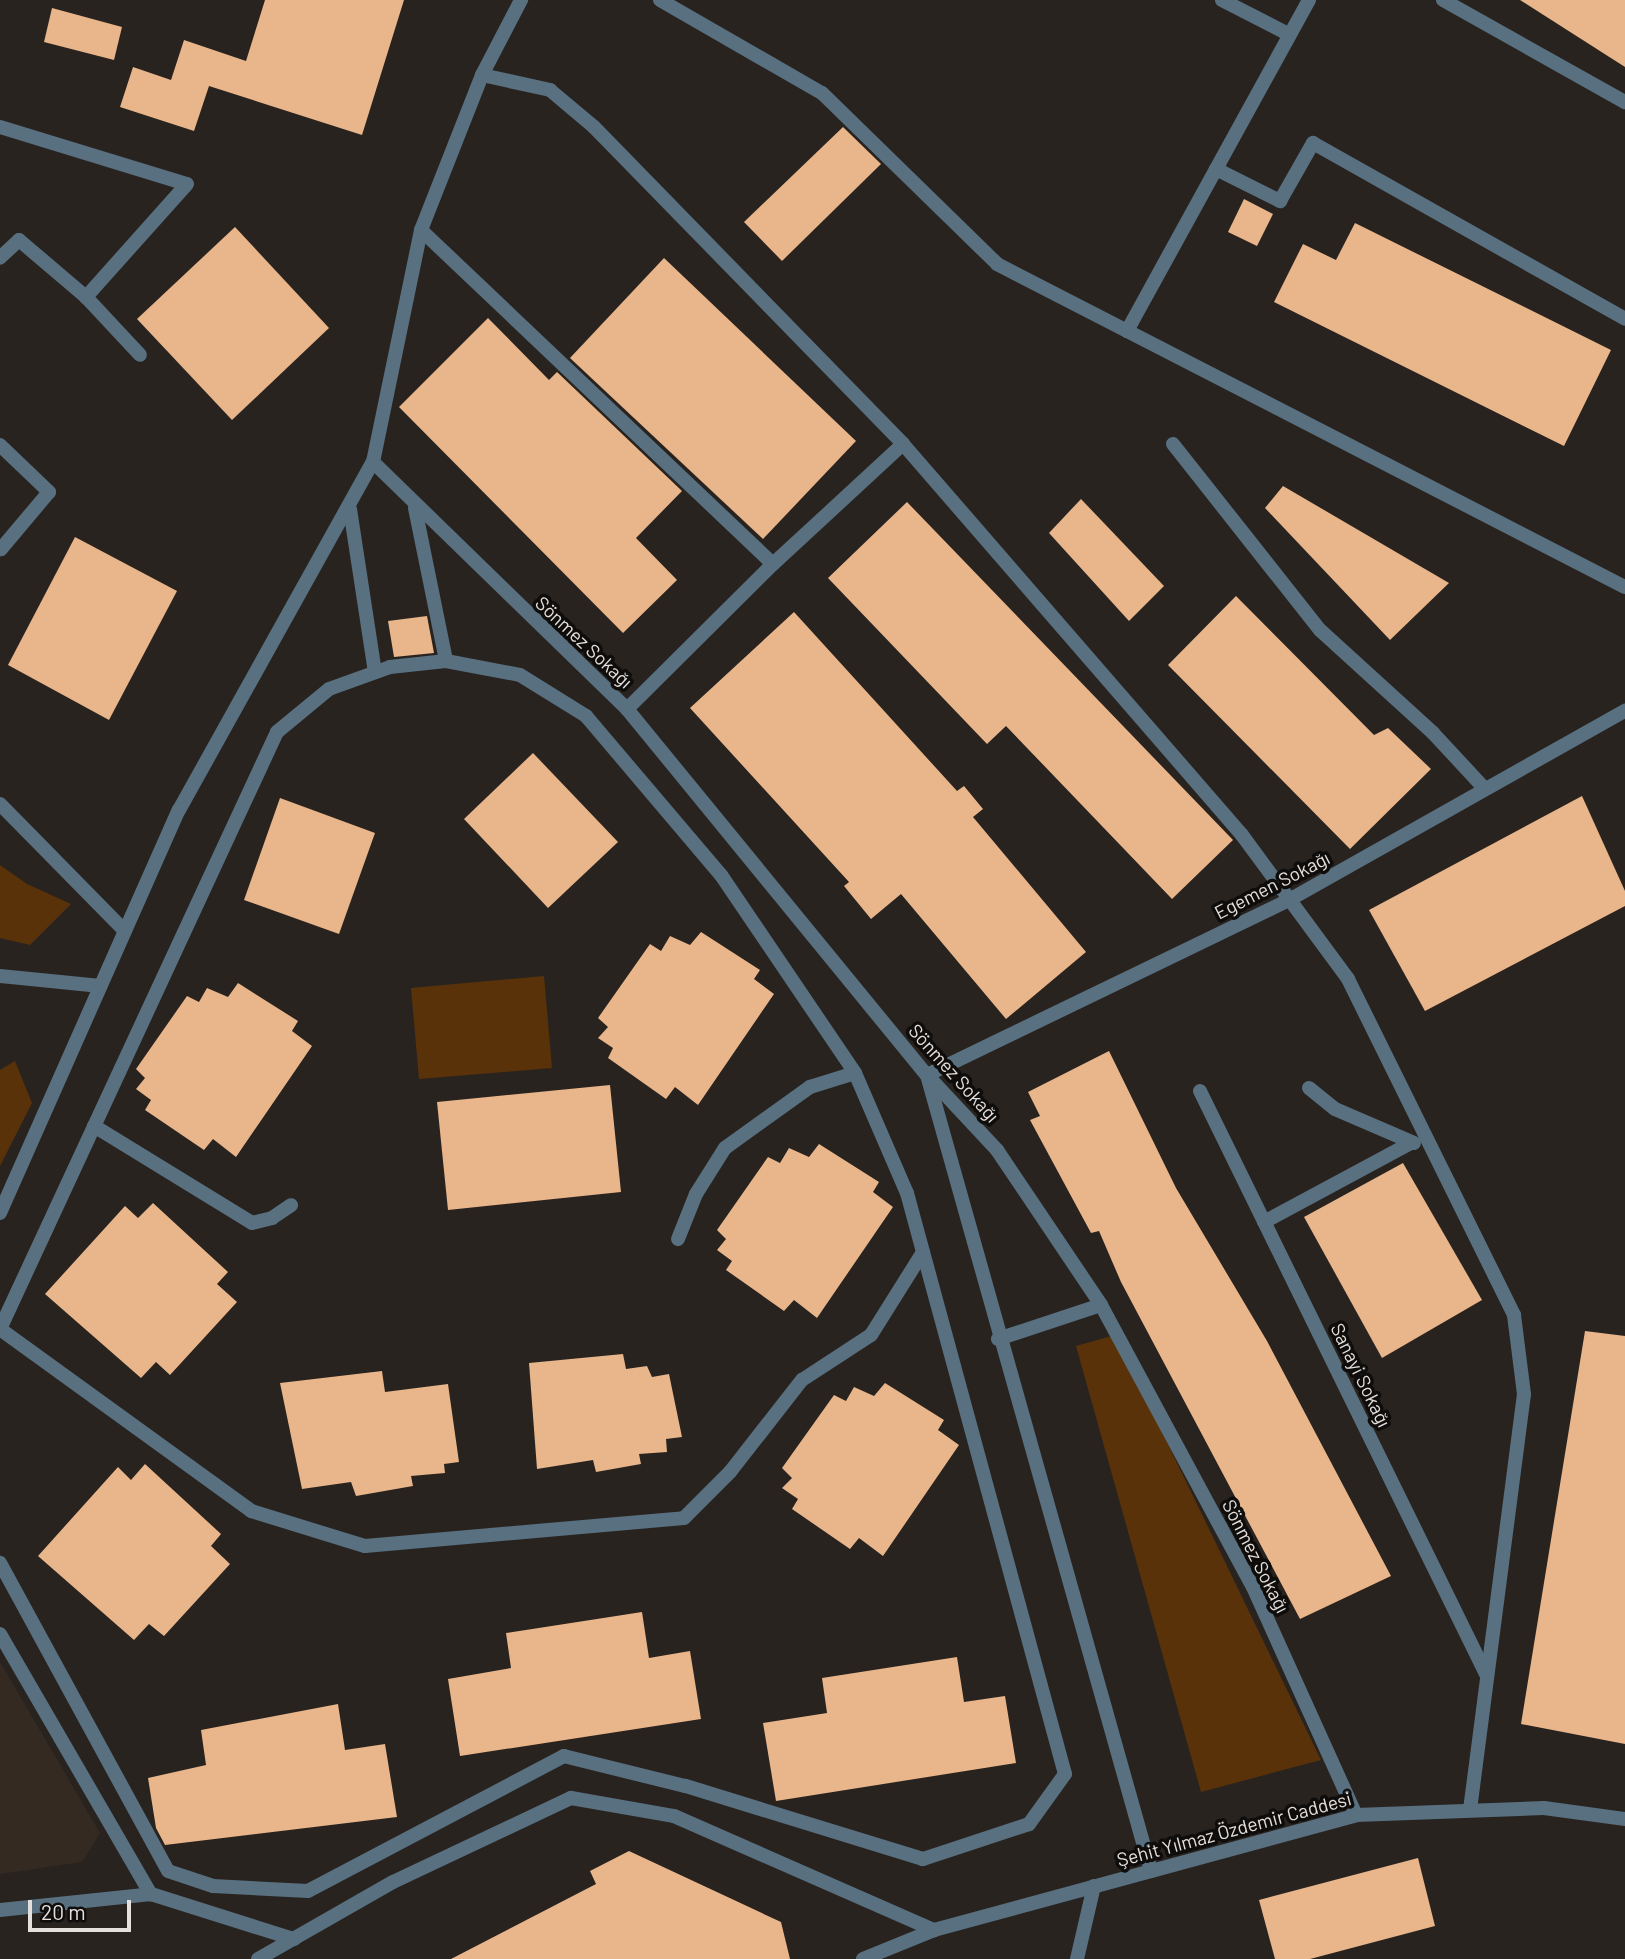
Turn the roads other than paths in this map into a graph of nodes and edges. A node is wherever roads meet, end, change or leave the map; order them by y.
1 (521, 0) edge
2 (660, 0) edge
3 (1222, 0) edge
4 (1309, 0) edge
5 (1443, 0) edge
6 (1290, 35) junction
7 (482, 75) junction
8 (1625, 102) edge
9 (0, 127) edge
10 (1216, 169) junction
11 (421, 230) junction
12 (0, 258) edge
13 (86, 297) junction
14 (1625, 319) edge
15 (1127, 331) junction
16 (140, 355) dead end
17 (903, 444) junction
18 (1173, 444) dead end
19 (0, 445) edge
20 (373, 462) junction
21 (415, 508) junction
22 (350, 509) junction
23 (1, 549) edge
24 (772, 564) junction
25 (1625, 587) edge
26 (446, 662) junction
27 (375, 672) junction
28 (627, 709) junction
29 (1625, 711) edge
30 (1485, 789) junction
31 (0, 804) edge
32 (1289, 900) junction
33 (125, 931) junction
34 (0, 976) edge
35 (101, 986) junction
36 (855, 1073) junction
37 (927, 1075) junction
38 (1309, 1088) dead end
39 (1200, 1091) dead end
40 (94, 1126) junction
41 (1411, 1143) junction
42 (1429, 1143) junction
43 (291, 1205) dead end
44 (0, 1213) edge
45 (1265, 1222) junction
46 (678, 1239) dead end
47 (923, 1252) junction
48 (1101, 1305) junction
49 (0, 1329) edge
50 (998, 1339) junction
51 (0, 1563) edge
52 (0, 1634) edge
53 (1487, 1676) junction
54 (1470, 1810) junction
55 (1356, 1815) junction
56 (1625, 1819) edge
57 (1151, 1871) junction
58 (1094, 1886) junction
59 (151, 1894) junction
60 (0, 1910) edge
61 (934, 1930) junction
62 (293, 1939) junction
63 (258, 1959) edge
64 (863, 1959) edge
65 (1077, 1959) edge

1 - 7 street
2 - 15 street
3 - 6 street
4 - 6 street
5 - 8 street
6 - 10 street
7 - 11 street
7 - 17 street
9 - 13 street
10 - 14 street
10 - 15 street
11 - 20 street
11 - 24 street
12 - 13 street
13 - 16 street
15 - 25 street
17 - 24 street
17 - 32 street
18 - 30 street
19 - 23 street
20 - 21 street, Sönmez Sokağı
20 - 22 street
21 - 26 street
21 - 28 street, Sönmez Sokağı
22 - 27 street
22 - 33 street
24 - 28 street
26 - 27 street
26 - 36 street
27 - 40 street
28 - 37 street, Sönmez Sokağı
29 - 30 street, Egemen Sokağı
30 - 32 street, Egemen Sokağı
31 - 33 street
32 - 37 street, Egemen Sokağı
32 - 42 street
33 - 35 street
34 - 35 street
35 - 44 street
36 - 46 street
36 - 47 street
37 - 48 street, Sönmez Sokağı
37 - 50 street
38 - 41 street
39 - 45 street, Sanayi Sokağı
40 - 43 street
40 - 49 street
41 - 42 street
41 - 45 street
42 - 53 street
45 - 53 street, Sanayi Sokağı
47 - 49 street
47 - 51 street
48 - 50 street
48 - 55 street, Sönmez Sokağı
50 - 57 street
52 - 59 street
53 - 54 street
54 - 55 street, Şehit Yılmaz Özdemir Caddesi
54 - 56 street, Şehit Yılmaz Özdemir Caddesi
55 - 57 street, Şehit Yılmaz Özdemir Caddesi
57 - 58 street, Şehit Yılmaz Özdemir Caddesi
58 - 61 street, Şehit Yılmaz Özdemir Caddesi
58 - 65 street
59 - 60 street
59 - 62 street
61 - 62 street
61 - 64 street, Şehit Yılmaz Özdemir Caddesi
62 - 63 street

